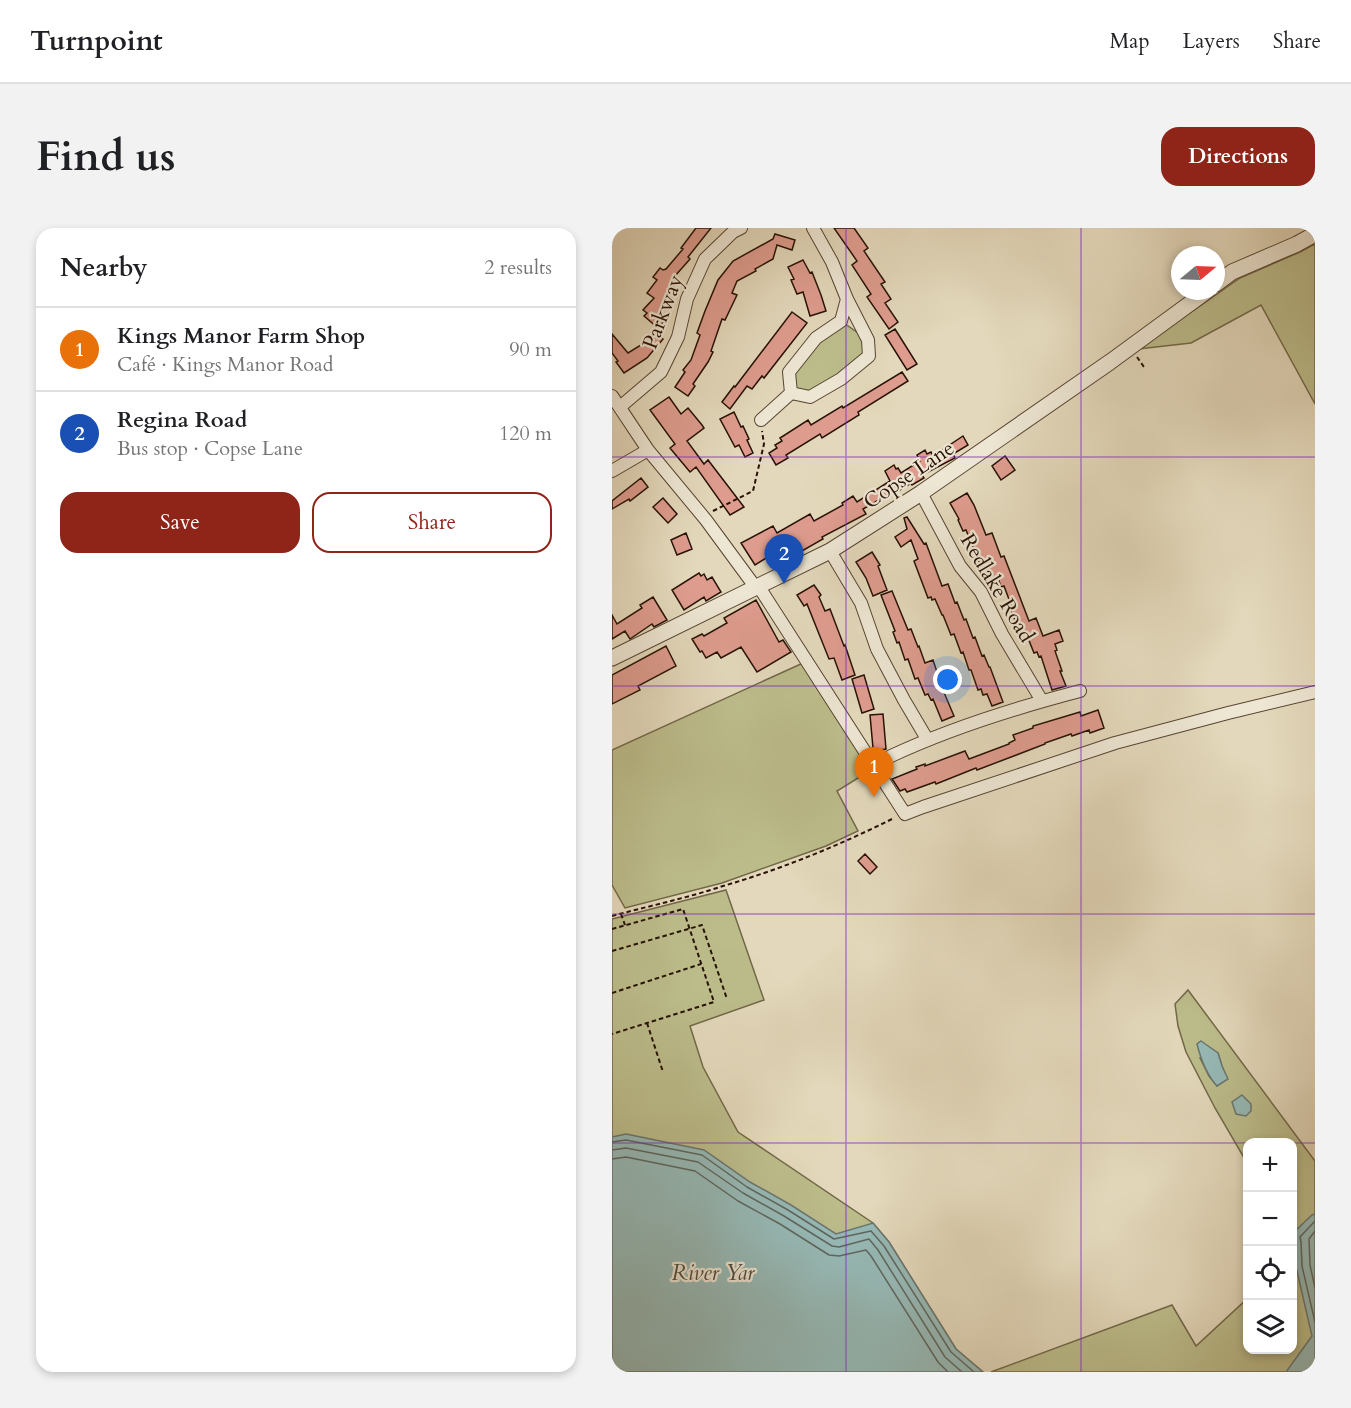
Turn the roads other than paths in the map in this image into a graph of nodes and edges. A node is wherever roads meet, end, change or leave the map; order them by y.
1 (741, 228) edge
2 (813, 228) edge
3 (1315, 234) edge
4 (1225, 277) edge
5 (847, 299) junction
6 (1195, 300) edge
7 (791, 393) junction
8 (612, 396) edge
9 (620, 408) junction
10 (761, 420) road end
11 (648, 450) junction
12 (612, 471) edge
13 (921, 494) junction
14 (830, 551) junction
15 (758, 587) junction
16 (612, 658) edge
17 (1080, 691) dead end
18 (1315, 693) edge
19 (1042, 701) junction
20 (927, 739) junction
21 (891, 756) dead end

1 - 9 street, Parkway
2 - 5 street
3 - 4 street
5 - 7 street
5 - 7 street
6 - 13 street, Copse Lane
7 - 10 street
8 - 9 street
9 - 11 street
11 - 12 street
11 - 15 street
13 - 14 street, Copse Lane
13 - 19 street, Redlake Road
14 - 15 street, Copse Lane
14 - 20 street
15 - 16 street, Copse Lane
15 - 18 street
17 - 19 street
19 - 20 street
20 - 21 street

